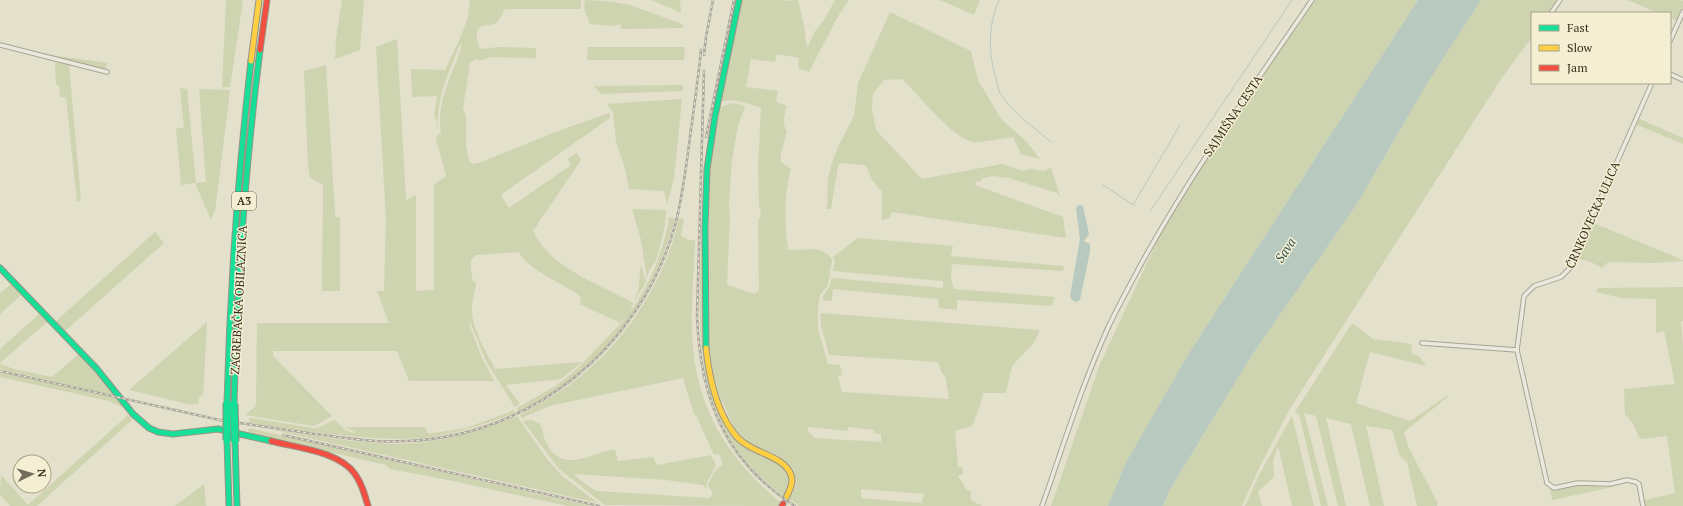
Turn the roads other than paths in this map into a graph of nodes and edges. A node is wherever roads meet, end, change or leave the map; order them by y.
1 (258, 0) edge
2 (267, 0) edge
3 (739, 0) edge
4 (1312, 0) edge
5 (1560, 0) edge
6 (1552, 12) edge
7 (1683, 12) edge
8 (1671, 39) edge
9 (0, 45) edge
10 (107, 72) dead end
11 (1671, 74) edge
12 (1683, 80) edge
13 (1652, 84) edge
14 (0, 268) edge
15 (1422, 343) dead end
16 (1517, 350) junction
17 (230, 404) junction
18 (231, 441) junction
19 (784, 503) edge
20 (229, 506) edge
21 (237, 506) edge
22 (368, 506) edge
23 (1042, 506) edge
24 (1643, 506) edge

1 - 17 main road, ZAGREBAČKA OBILAZNICA / A3
2 - 17 main road, ZAGREBAČKA OBILAZNICA / A3
3 - 19 main road
4 - 23 street, SAJMIŠNA CESTA
5 - 6 street
7 - 8 street
9 - 10 street
11 - 12 street
13 - 16 street, ČRNKOVEČKA ULICA
14 - 22 main road
15 - 16 street
16 - 24 street, ČRNKOVEČKA ULICA
17 - 18 main road, ZAGREBAČKA OBILAZNICA / A3, bridge
18 - 20 main road, ZAGREBAČKA OBILAZNICA / A3
18 - 21 main road, ZAGREBAČKA OBILAZNICA / A3

